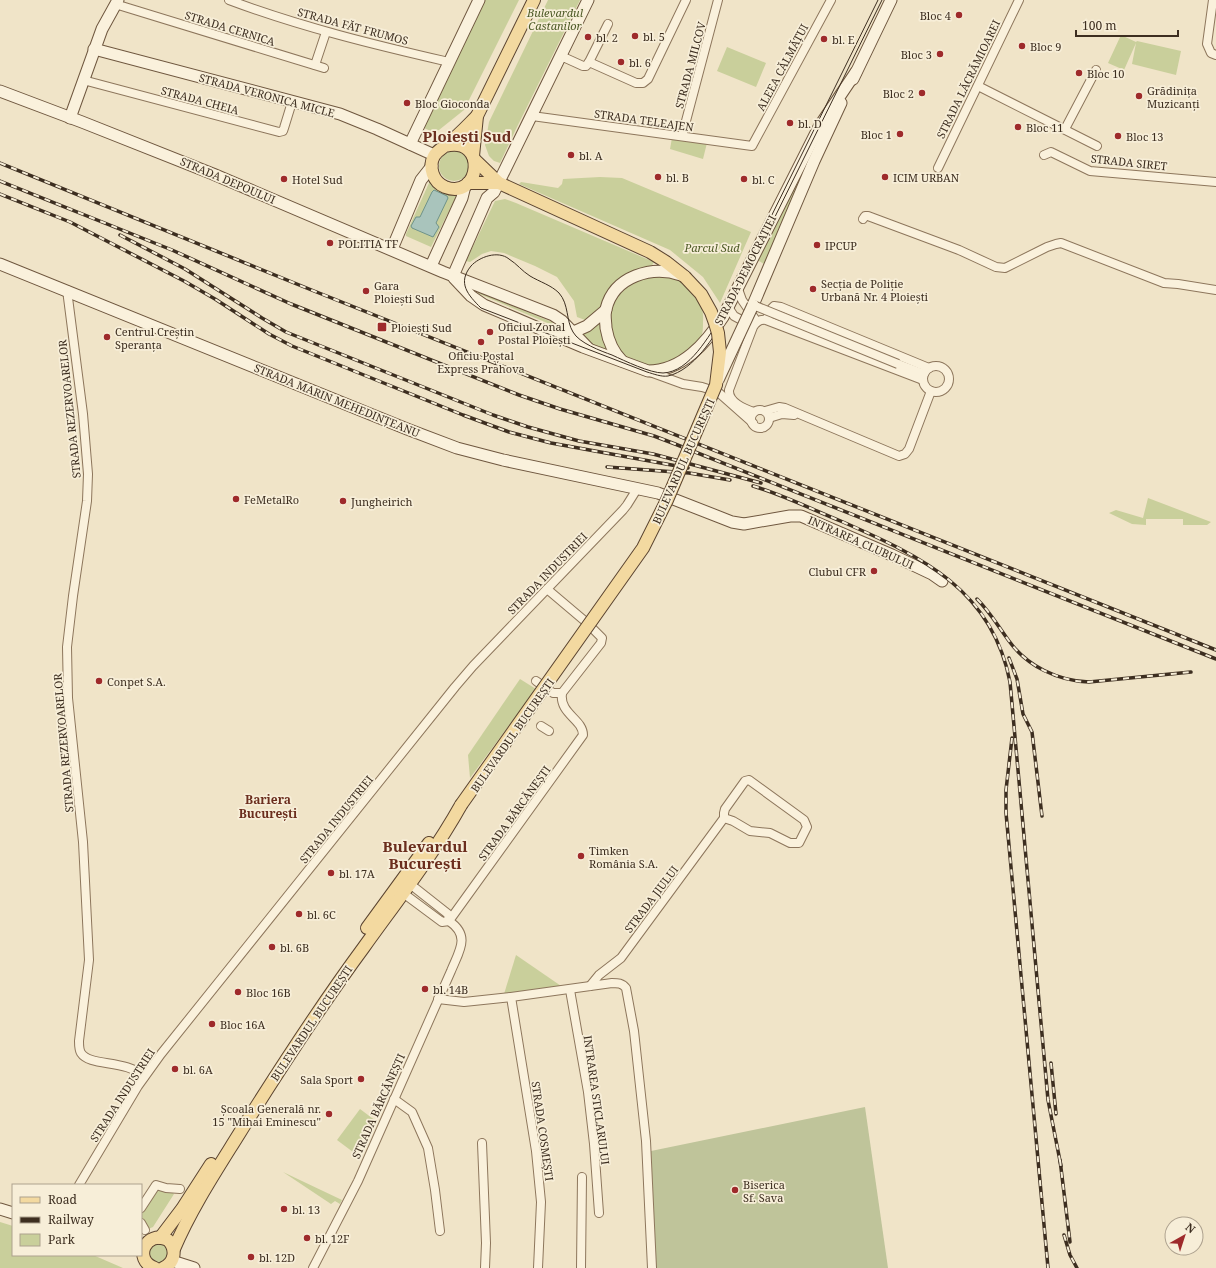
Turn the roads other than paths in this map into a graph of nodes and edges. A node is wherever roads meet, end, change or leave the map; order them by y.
1 (229, 0) edge
2 (479, 0) edge
3 (534, 0) edge
4 (588, 0) edge
5 (686, 0) edge
6 (718, 0) edge
7 (831, 0) edge
8 (891, 0) edge
9 (1019, 0) edge
10 (1213, 0) edge
11 (116, 2) edge
12 (608, 24) dead end
13 (326, 32) junction
14 (94, 49) junction
15 (1216, 55) edge
16 (561, 56) junction
17 (449, 62) junction
18 (589, 62) junction
19 (315, 65) junction
20 (324, 68) dead end
21 (1096, 70) dead end
22 (856, 72) junction
23 (83, 80) junction
24 (978, 86) junction
25 (0, 91) edge
26 (292, 102) junction
27 (477, 116) junction
28 (532, 116) junction
29 (70, 118) junction
30 (1065, 129) junction
31 (475, 134) junction
32 (682, 136) junction
33 (410, 144) junction
34 (753, 145) joint
35 (445, 146) junction
36 (1097, 146) dead end
37 (1044, 155) dead end
38 (474, 157) junction
39 (809, 159) junction
40 (433, 161) junction
41 (938, 168) dead end
42 (1216, 182) edge
43 (499, 183) junction
44 (466, 184) junction
45 (863, 220) dead end
46 (392, 249) junction
47 (0, 264) edge
48 (431, 266) junction
49 (453, 276) junction
50 (685, 277) junction
51 (738, 288) junction
52 (68, 290) junction
53 (1216, 290) edge
54 (753, 305) junction
55 (606, 310) junction
56 (788, 310) junction
57 (729, 313) junction
58 (802, 316) junction
59 (791, 319) junction
60 (766, 320) junction
61 (755, 324) junction
62 (784, 326) junction
63 (573, 333) junction
64 (560, 336) junction
65 (588, 348) junction
66 (689, 356) junction
67 (622, 361) junction
68 (648, 371) junction
69 (925, 374) junction
70 (675, 382) junction
71 (718, 389) junction
72 (729, 390) junction
73 (931, 391) junction
74 (754, 412) junction
75 (767, 414) junction
76 (753, 423) junction
77 (637, 489) junction
78 (685, 503) joint
79 (942, 581) dead end
80 (547, 589) junction
81 (536, 681) dead end
82 (562, 694) junction
83 (541, 726) dead end
84 (549, 731) dead end
85 (461, 805) junction
86 (724, 818) junction
87 (407, 888) junction
88 (449, 921) junction
89 (590, 986) junction
90 (570, 990) junction
91 (512, 997) junction
92 (438, 999) junction
93 (144, 1077) junction
94 (394, 1098) junction
95 (482, 1143) dead end
96 (582, 1177) dead end
97 (79, 1184) edge
98 (180, 1189) dead end
99 (142, 1206) edge
100 (0, 1209) edge
101 (599, 1213) dead end
102 (12, 1214) edge
103 (440, 1231) dead end
104 (160, 1238) junction
105 (143, 1258) edge
106 (170, 1259) edge
107 (155, 1268) edge
108 (194, 1268) edge
109 (313, 1268) edge
110 (485, 1268) edge
111 (538, 1268) edge
112 (581, 1268) edge
113 (652, 1268) edge

1 - 13 street, STRADA FĂT FRUMOS
2 - 17 main road
3 - 27 main road
4 - 16 main road
5 - 18 street
6 - 32 street, STRADA MILCOV
7 - 34 street, ALEEA CĂLMĂȚUI
8 - 22 main road, STRADA DEMOCRAȚIEI
9 - 24 street, STRADA LĂCRĂMIOAREI
10 - 15 street
11 - 14 main road
11 - 19 street, STRADA CERNICA
12 - 18 street
13 - 17 street, STRADA FĂT FRUMOS
13 - 19 street
14 - 23 main road
14 - 26 main road, STRADA VERONICA MICLE
16 - 18 street
16 - 28 main road
17 - 33 main road
19 - 20 street, STRADA CERNICA
21 - 30 street
22 - 39 main road, STRADA DEMOCRAȚIEI
22 - 39 main road, STRADA DEMOCRAȚIEI
23 - 26 street, STRADA CHEIA
23 - 29 main road
24 - 30 street
24 - 41 street, STRADA LĂCRĂMIOAREI
25 - 29 main road, STRADA DEPOULUI
26 - 33 main road, STRADA VERONICA MICLE
27 - 31 main road
27 - 35 main road
28 - 32 street, STRADA TELEAJEN
28 - 43 main road
29 - 46 main road, STRADA DEPOULUI
30 - 36 street
31 - 38 main road
31 - 43 main road
32 - 34 street, STRADA TELEAJEN
33 - 40 main road, STRADA VERONICA MICLE
35 - 38 main road
35 - 40 main road
37 - 42 street, STRADA SIRET
38 - 43 main road, BULEVARDUL BUCUREȘTI
38 - 44 main road
39 - 51 main road, STRADA DEMOCRAȚIEI
39 - 54 main road, STRADA DEMOCRAȚIEI
40 - 44 main road
40 - 46 main road
43 - 44 main road, BULEVARDUL BUCUREȘTI
43 - 49 main road
43 - 50 main road, BULEVARDUL BUCUREȘTI
44 - 48 main road
45 - 53 street
46 - 48 main road, STRADA DEPOULUI
47 - 52 main road, STRADA MARIN MEHEDINȚEANU
48 - 49 main road, STRADA DEPOULUI
49 - 63 main road, STRADA DEPOULUI
49 - 64 main road, STRADA DEPOULUI
50 - 55 main road
50 - 71 main road, BULEVARDUL BUCUREȘTI, bridge
51 - 57 main road, STRADA DEMOCRAȚIEI
51 - 61 street
52 - 77 main road, STRADA MARIN MEHEDINȚEANU
52 - 93 street, STRADA REZERVOARELOR
54 - 69 street, bridge
54 - 71 main road, STRADA DEMOCRAȚIEI, bridge
55 - 63 main road
55 - 67 main road
56 - 58 street
56 - 59 street
56 - 60 street
57 - 61 street
57 - 66 main road, STRADA DEMOCRAȚIEI
58 - 59 street
58 - 69 street
59 - 62 street
60 - 61 street
60 - 62 street
61 - 72 street
62 - 69 street
63 - 64 main road
63 - 65 main road, STRADA DEPOULUI
64 - 65 main road, STRADA DEPOULUI
65 - 67 main road, STRADA DEPOULUI
66 - 68 main road, STRADA DEMOCRAȚIEI
66 - 70 street
67 - 68 main road
68 - 70 street
69 - 73 street
69 - 73 street
70 - 71 street
71 - 72 street
71 - 76 street
71 - 85 main road, BULEVARDUL BUCUREȘTI, bridge
72 - 74 street
73 - 75 street
74 - 75 street
74 - 76 street
75 - 76 street
77 - 78 main road, STRADA MARIN MEHEDINȚEANU
77 - 80 street, STRADA INDUSTRIEI
78 - 79 main road, INTRAREA CLUBULUI
80 - 82 street
80 - 93 street, STRADA INDUSTRIEI
81 - 82 street
82 - 88 street, STRADA BĂRCĂNEȘTI
83 - 84 street
85 - 87 main road, BULEVARDUL BUCUREȘTI
85 - 104 main road, BULEVARDUL BUCUREȘTI
86 - 86 street, STRADA JIULUI
86 - 89 street, STRADA JIULUI
87 - 88 street
87 - 106 main road, BULEVARDUL BUCUREȘTI
88 - 92 street, STRADA BĂRCĂNEȘTI
89 - 90 street
89 - 113 street
90 - 91 street
90 - 101 street, INTRAREA STICLARULUI
91 - 92 street
91 - 111 street, STRADA COSMEȘTI
92 - 94 street, STRADA BĂRCĂNEȘTI
93 - 97 street, STRADA INDUSTRIEI
94 - 103 street
94 - 109 street, STRADA BĂRCĂNEȘTI
95 - 110 street
96 - 112 street
98 - 99 street
100 - 102 main road
104 - 105 main road
104 - 106 main road
105 - 107 main road
106 - 108 main road

